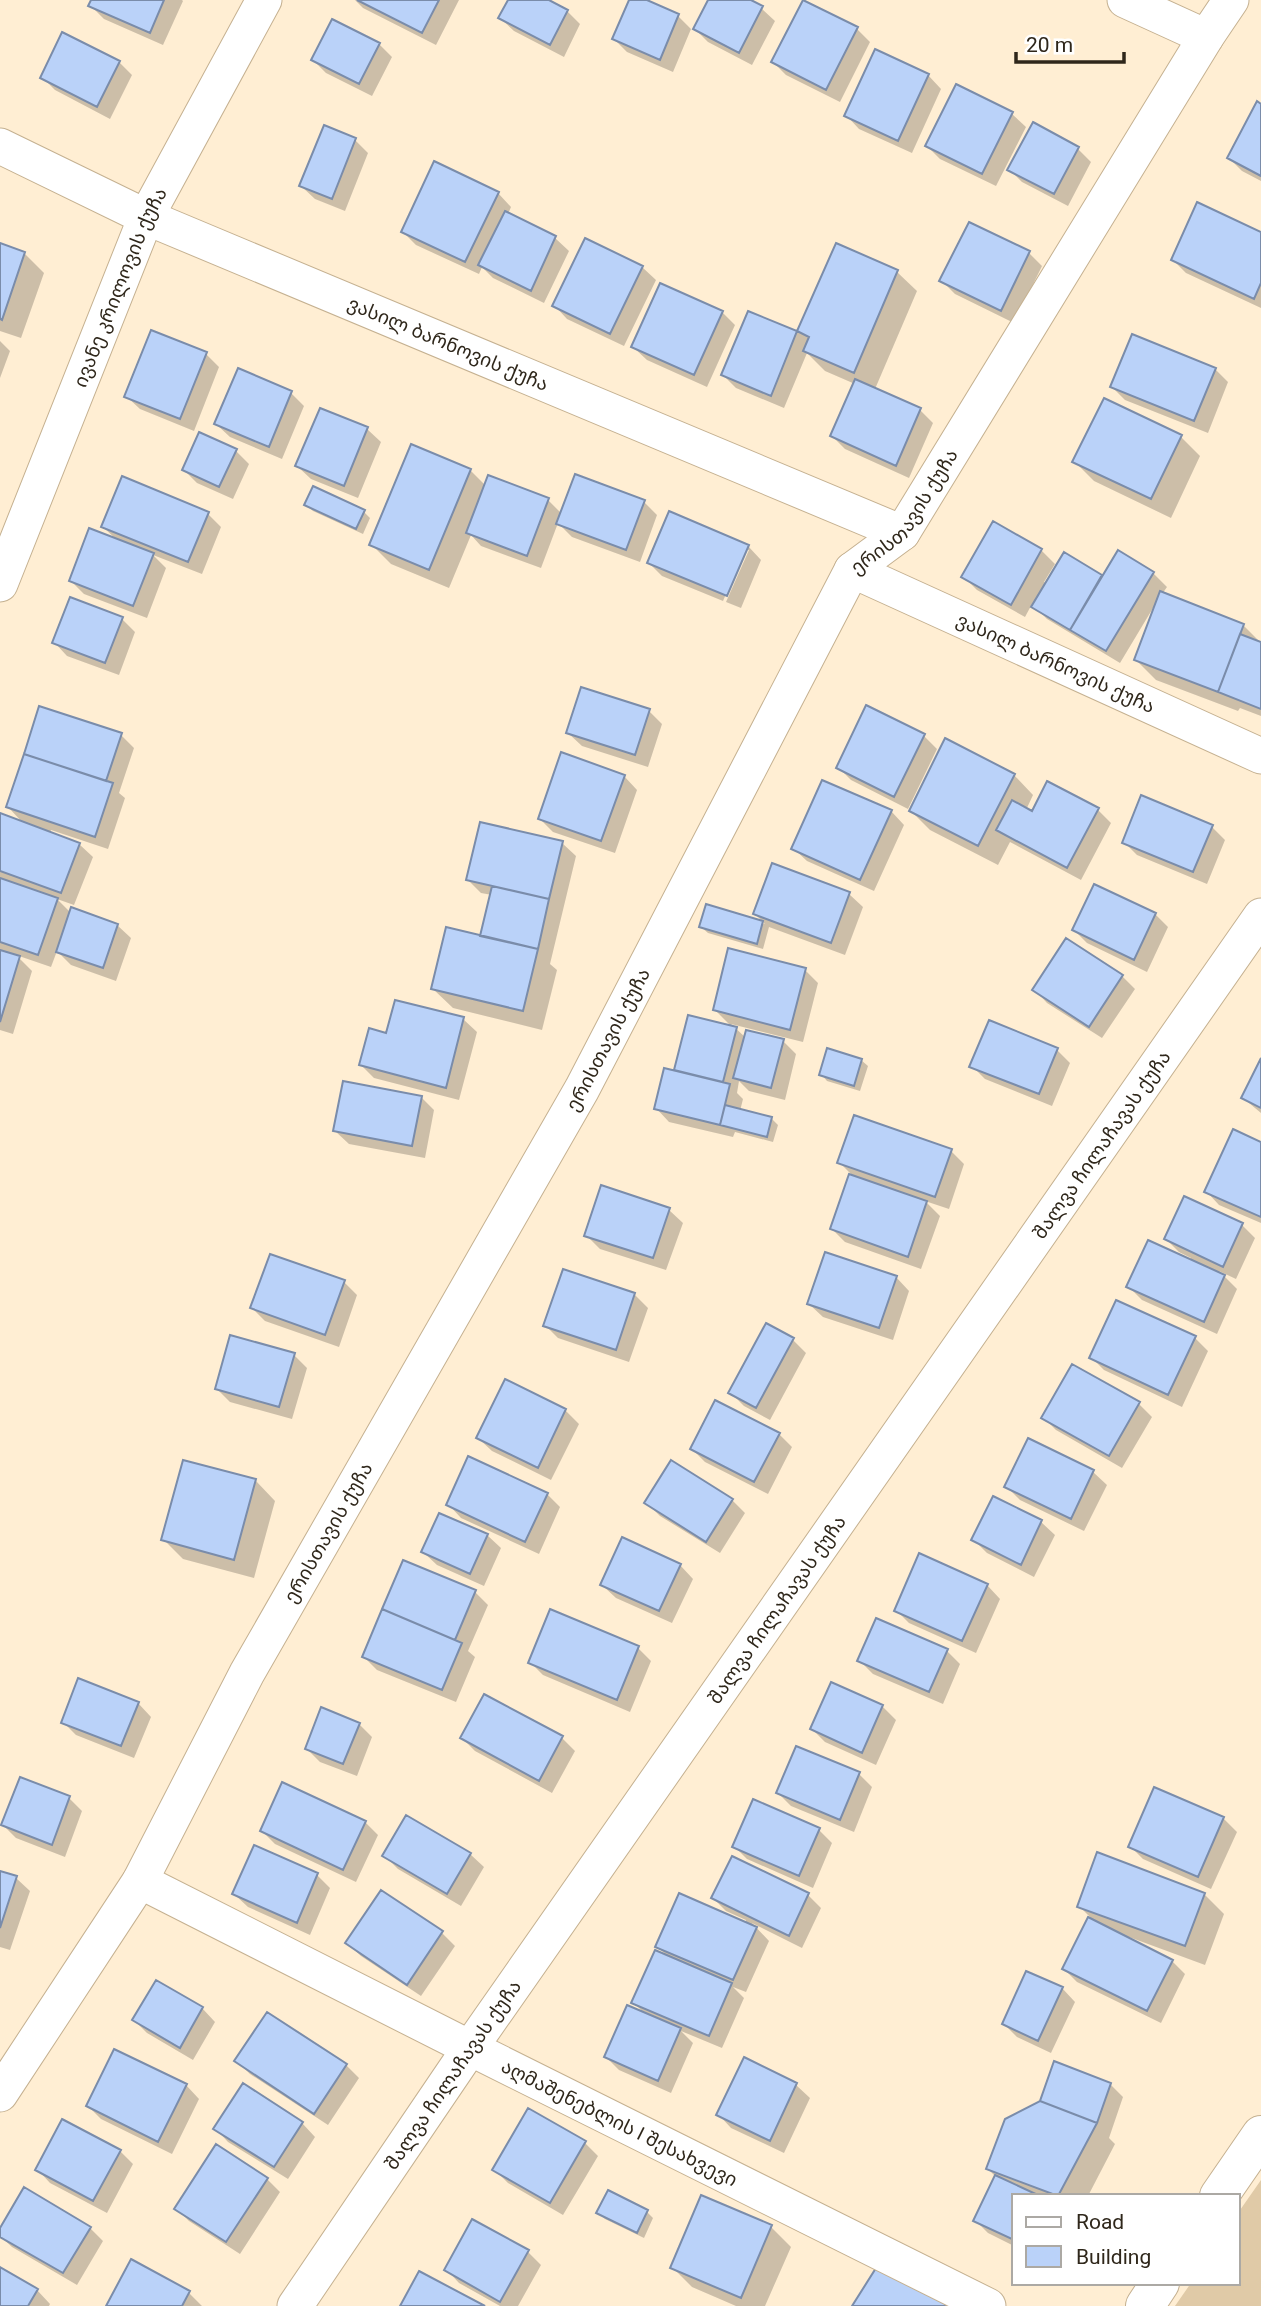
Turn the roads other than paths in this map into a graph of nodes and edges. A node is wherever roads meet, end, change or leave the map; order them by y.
1 (264, 0) edge
2 (1125, 0) edge
3 (1231, 0) edge
4 (1206, 37) junction
5 (0, 146) edge
6 (146, 217) junction
7 (902, 533) junction
8 (852, 570) junction
9 (0, 584) edge
10 (1261, 756) edge
11 (1261, 916) edge
12 (139, 1881) junction
13 (470, 2048) junction
14 (0, 2094) edge
15 (1261, 2134) edge
16 (1220, 2194) edge
17 (1159, 2285) edge
18 (295, 2306) edge
19 (988, 2306) edge
20 (1144, 2306) edge

1 - 6 street, ივანე კრილოვის ქუჩა
2 - 4 street
3 - 4 street, ერისთავის ქუჩა
4 - 7 street, ერისთავის ქუჩა
5 - 6 street, ვასილ ბარნოვის ქუჩა
6 - 7 street, ვასილ ბარნოვის ქუჩა
6 - 9 street, ივანე კრილოვის ქუჩა
7 - 8 street, ერისთავის ქუჩა
8 - 10 street, ვასილ ბარნოვის ქუჩა
8 - 12 street, ერისთავის ქუჩა
11 - 13 street, შალვა ჩილაჩავას ქუჩა
12 - 13 street, აღმაშენებლის I შესახვევი
12 - 14 street, ერისთავის ქუჩა
13 - 18 street, შალვა ჩილაჩავას ქუჩა
13 - 19 street, აღმაშენებლის I შესახვევი
15 - 16 highway
17 - 20 highway

